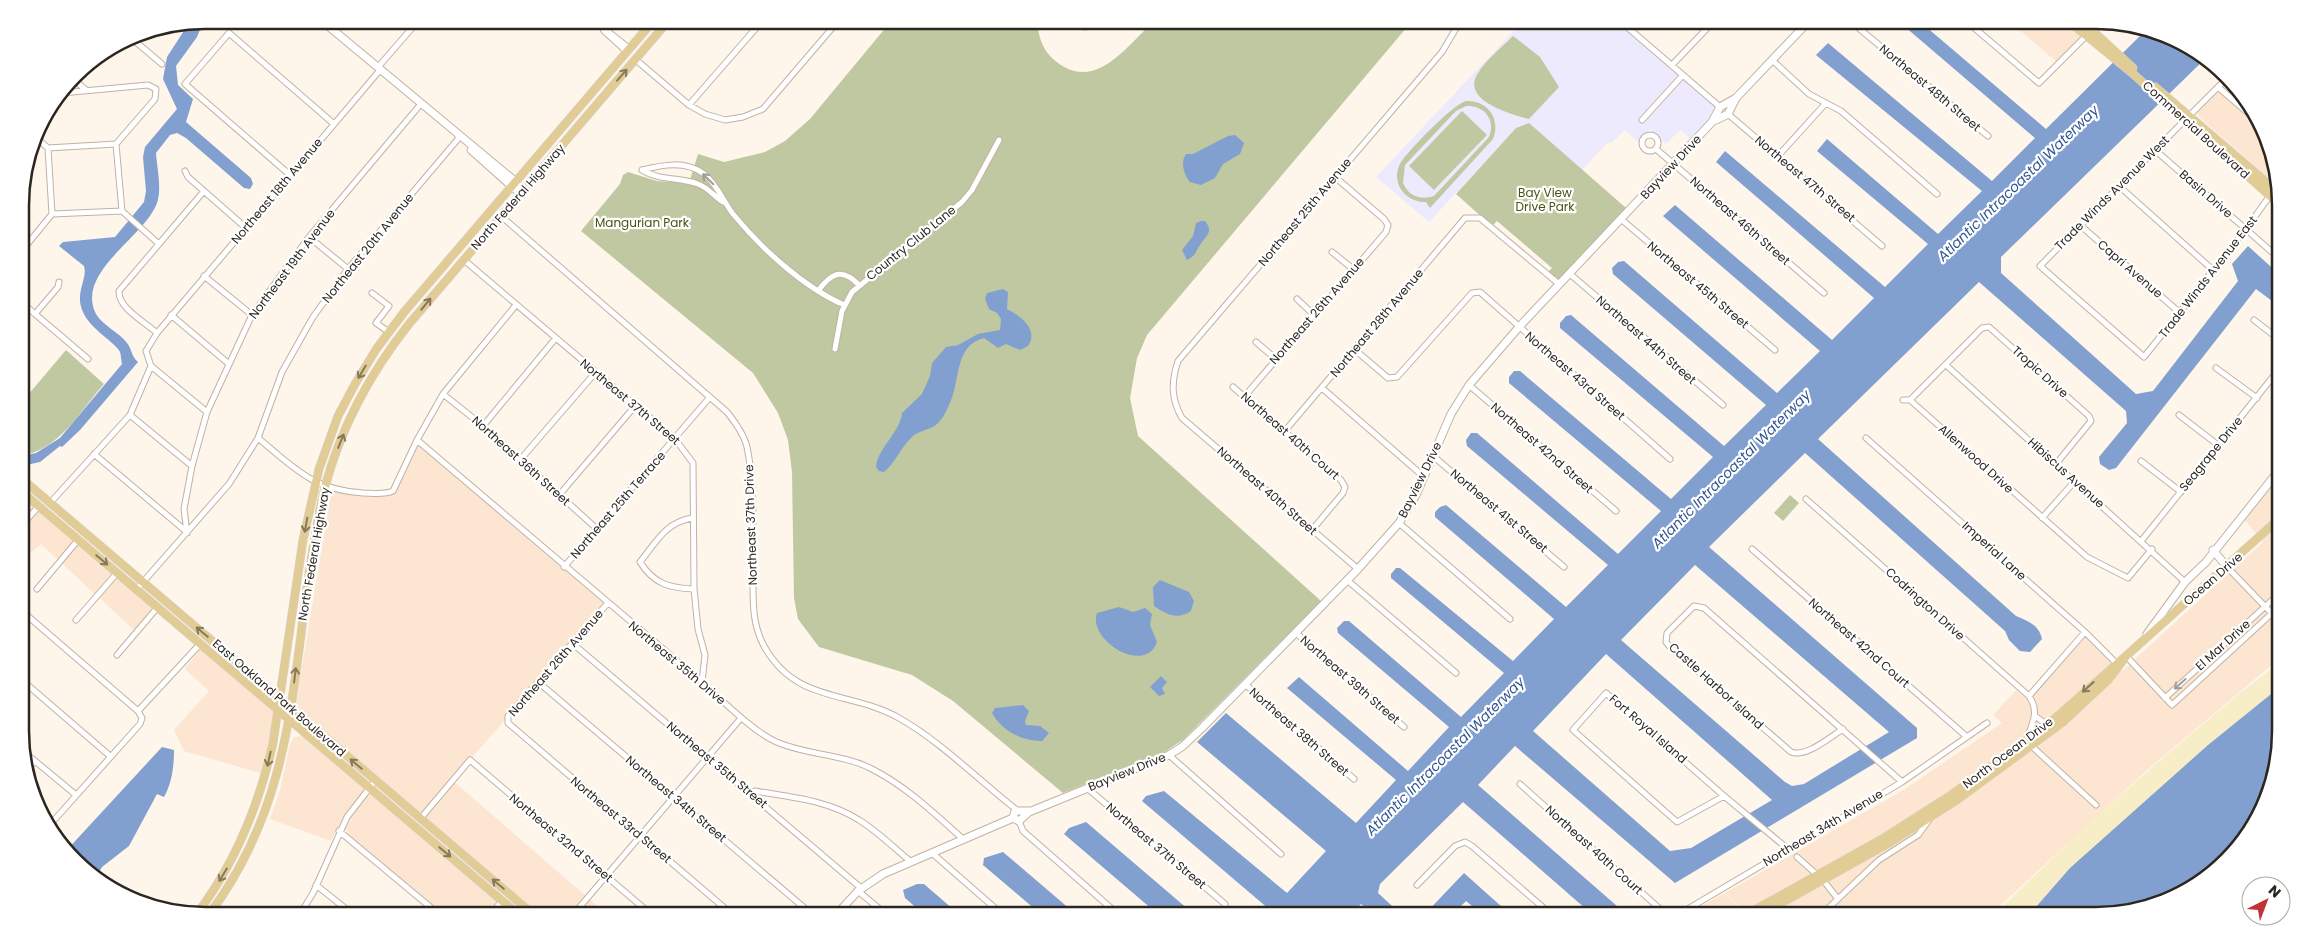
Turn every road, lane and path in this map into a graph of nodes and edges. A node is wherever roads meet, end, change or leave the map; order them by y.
1 (332, 29) edge
2 (411, 29) edge
3 (606, 29) edge
4 (646, 29) edge
5 (661, 29) edge
6 (754, 29) edge
7 (831, 29) edge
8 (1456, 29) edge
9 (1706, 29) edge
10 (1801, 29) edge
11 (1860, 29) edge
12 (1976, 29) edge
13 (2080, 29) edge
14 (2087, 29) edge
15 (2093, 29) edge
16 (1631, 30) edge
17 (2089, 33) junction
18 (637, 40) junction
19 (137, 42) edge
20 (629, 50) junction
21 (635, 59) junction
22 (1772, 60) junction
23 (162, 64) dead end
24 (1672, 65) junction
25 (380, 70) junction
26 (1683, 75) junction
27 (606, 76) junction
28 (2223, 82) edge
29 (78, 83) edge
30 (2218, 87) junction
31 (86, 90) junction
32 (70, 91) edge
33 (1826, 103) junction
34 (420, 105) junction
35 (689, 105) junction
36 (1724, 110) junction
37 (2245, 110) edge
38 (2187, 117) junction
39 (1642, 120) dead end
40 (334, 124) junction
41 (579, 125) junction
42 (458, 136) junction
43 (1988, 136) dead end
44 (999, 140) dead end
45 (40, 142) edge
46 (116, 144) junction
47 (48, 148) junction
48 (1656, 148) dead end
49 (2155, 150) junction
50 (1778, 156) junction
51 (1674, 164) junction
52 (683, 166) junction
53 (184, 171) dead end
54 (290, 176) junction
55 (1335, 177) junction
56 (682, 179) junction
57 (514, 184) junction
58 (2119, 186) junction
59 (2271, 186) edge
60 (2271, 186) edge
61 (204, 191) junction
62 (522, 192) junction
63 (1936, 194) dead end
64 (2272, 195) edge
65 (724, 203) junction
66 (122, 211) junction
67 (52, 214) junction
68 (501, 216) junction
69 (1621, 219) junction
70 (2080, 225) junction
71 (246, 228) junction
72 (2246, 229) junction
73 (309, 238) junction
74 (29, 242) edge
75 (159, 244) junction
76 (463, 244) junction
77 (1882, 246) dead end
78 (1332, 252) dead end
79 (2272, 253) edge
80 (452, 257) junction
81 (464, 260) junction
82 (348, 269) junction
83 (1353, 269) junction
84 (2213, 270) junction
85 (452, 274) junction
86 (1570, 274) junction
87 (204, 276) junction
88 (59, 282) dead end
89 (1559, 284) junction
90 (859, 285) junction
91 (818, 291) junction
92 (1824, 293) dead end
93 (372, 294) dead end
94 (1296, 299) dead end
95 (516, 305) junction
96 (844, 305) junction
97 (29, 309) edge
98 (2180, 312) junction
99 (35, 314) junction
100 (252, 314) junction
101 (171, 315) junction
102 (1314, 315) junction
103 (2254, 320) dead end
104 (1519, 327) junction
105 (157, 332) junction
106 (389, 332) junction
107 (2272, 334) edge
108 (555, 339) junction
109 (1256, 342) dead end
110 (835, 349) dead end
111 (1354, 349) junction
112 (1776, 350) dead end
113 (389, 351) junction
114 (2144, 357) joint
115 (88, 359) dead end
116 (1276, 359) junction
117 (229, 364) junction
118 (1946, 365) junction
119 (151, 366) junction
120 (2216, 368) dead end
121 (595, 373) junction
122 (2272, 378) edge
123 (1469, 385) junction
124 (1233, 387) dead end
125 (1322, 388) junction
126 (443, 394) junction
127 (710, 397) junction
128 (1244, 397) junction
129 (2256, 398) junction
130 (1903, 400) dead end
131 (1910, 400) junction
132 (1723, 405) dead end
133 (636, 406) junction
134 (1178, 411) joint
135 (207, 412) junction
136 (130, 415) junction
137 (2178, 415) dead end
138 (483, 426) junction
139 (1284, 432) junction
140 (258, 438) junction
141 (1866, 438) dead end
142 (675, 439) junction
143 (417, 440) junction
144 (2218, 446) junction
145 (94, 454) junction
146 (1433, 456) junction
147 (1670, 459) dead end
148 (520, 460) junction
149 (2141, 461) dead end
150 (2056, 464) junction
151 (192, 466) junction
152 (2272, 473) edge
153 (1424, 476) junction
154 (2272, 480) edge
155 (2075, 481) junction
156 (315, 483) junction
157 (29, 485) edge
158 (325, 487) junction
159 (2181, 492) junction
160 (560, 494) junction
161 (29, 498) edge
162 (1806, 499) dead end
163 (50, 504) junction
164 (39, 506) junction
165 (1616, 511) dead end
166 (29, 517) edge
167 (692, 518) junction
168 (2042, 518) junction
169 (1399, 523) junction
170 (2272, 525) edge
171 (597, 530) junction
172 (1312, 530) junction
173 (187, 533) junction
174 (78, 540) junction
175 (2142, 540) junction
176 (2222, 542) junction
177 (1752, 548) dead end
178 (2152, 549) junction
179 (2213, 550) junction
180 (2221, 560) junction
181 (564, 567) junction
182 (1564, 567) dead end
183 (2227, 567) junction
184 (1358, 569) junction
185 (117, 573) junction
186 (1347, 580) junction
187 (144, 582) junction
188 (2185, 582) junction
189 (296, 583) junction
190 (37, 589) dead end
191 (694, 589) junction
192 (136, 590) junction
193 (294, 597) junction
194 (306, 600) junction
195 (2272, 600) edge
196 (607, 604) junction
197 (2265, 606) junction
198 (157, 608) junction
199 (2272, 613) joint
200 (29, 617) edge
201 (1510, 618) dead end
202 (76, 620) dead end
203 (302, 629) junction
204 (2085, 632) junction
205 (1296, 633) junction
206 (2144, 638) junction
207 (572, 642) junction
208 (217, 645) junction
209 (202, 646) junction
210 (117, 655) dead end
211 (2126, 656) junction
212 (2118, 665) junction
213 (1456, 673) dead end
214 (538, 682) junction
215 (702, 682) junction
216 (1245, 684) junction
217 (29, 686) edge
218 (2029, 696) junction
219 (279, 698) junction
220 (2165, 698) junction
221 (290, 708) junction
222 (138, 711) junction
223 (278, 711) junction
224 (2035, 716) junction
225 (741, 718) junction
226 (289, 720) junction
227 (2050, 722) junction
228 (508, 723) joint
229 (1987, 723) dead end
230 (1404, 727) dead end
231 (1843, 729) junction
232 (304, 733) junction
233 (1967, 737) junction
234 (2028, 744) junction
235 (285, 745) junction
236 (1168, 755) junction
237 (110, 756) junction
238 (31, 757) edge
239 (708, 757) junction
240 (35, 761) junction
241 (32, 765) edge
242 (1354, 779) dead end
243 (376, 780) junction
244 (1902, 782) junction
245 (1520, 784) dead end
246 (369, 787) junction
247 (1087, 788) junction
248 (749, 793) junction
249 (76, 795) junction
250 (1724, 796) junction
251 (674, 797) junction
252 (2096, 805) dead end
253 (1018, 815) junction
254 (1931, 817) junction
255 (420, 819) junction
256 (408, 820) junction
257 (53, 821) edge
258 (430, 827) junction
259 (418, 830) junction
260 (339, 831) junction
261 (245, 832) junction
262 (640, 836) junction
263 (963, 839) junction
264 (1885, 841) junction
265 (1788, 849) junction
266 (249, 850) junction
267 (932, 853) junction
268 (1281, 854) dead end
269 (1797, 857) dead end
270 (910, 861) junction
271 (606, 876) junction
272 (1820, 878) junction
273 (316, 885) junction
274 (1417, 885) dead end
275 (1830, 889) junction
276 (860, 890) junction
277 (1838, 899) junction
278 (502, 901) junction
279 (1225, 904) dead end
280 (201, 907) edge
281 (214, 907) edge
282 (304, 907) edge
283 (344, 907) edge
284 (430, 907) edge
285 (497, 907) edge
286 (509, 907) edge
287 (524, 907) edge
288 (580, 907) edge
289 (642, 907) edge
290 (723, 907) edge
291 (803, 907) edge
292 (844, 907) edge
293 (878, 907) edge
294 (994, 907) edge
295 (1110, 907) edge
296 (1543, 907) edge
297 (1658, 907) edge
298 (1691, 907) edge
299 (1762, 907) edge
300 (1773, 907) edge
301 (1829, 907) joint

1 - 25 street
2 - 25 street, Northeast 18th Avenue
3 - 20 street
4 - 18 main road, North Federal Highway
5 - 21 main road, North Federal Highway
6 - 35 street
7 - 35 street
8 - 55 street, Northeast 25th Avenue
9 - 24 street
10 - 22 street
11 - 43 street, Northeast 48th Street
12 - 17 street
13 - 17 main road
14 - 17 main road, Commercial Boulevard
15 - 17 street
16 - 24 street, Northeast 47th Street
17 - 38 main road, Commercial Boulevard
18 - 20 main road, North Federal Highway
18 - 21 main road
19 - 23 street
20 - 27 main road, North Federal Highway
21 - 35 street
41 -> 21 main road, North Federal Highway
22 - 33 street
22 - 36 street
24 - 26 street, Northeast 47th Street
25 - 34 street
25 - 40 street, Northeast 18th Avenue
26 - 36 street, Northeast 47th Street
26 - 39 street
27 - 41 main road
27 - 57 main road, North Federal Highway
28 - 30 street, Trade Winds Avenue West
29 - 31 street
30 - 37 street
30 - 38 street, Trade Winds Avenue West
31 - 32 street
31 - 46 street
33 - 50 street
33 - 63 street
34 - 42 street
34 - 73 street, Northeast 19th Avenue
36 - 50 street, Northeast 47th Street
36 - 51 street, Bayview Drive
38 - 49 street, Trade Winds Avenue West
38 - 59 main road, Commercial Boulevard
38 - 60 main road, Commercial Boulevard
40 - 54 street, Northeast 18th Avenue
40 - 54 street
41 - 62 main road, North Federal Highway
42 - 57 street
42 - 82 street, Northeast 20th Avenue
44 - 90 street, Country Club Lane
45 - 47 street
46 - 47 street
46 - 66 street
47 - 67 street
48 - 51 street, Northeast 46th Street
49 - 58 street, Trade Winds Avenue West
49 - 72 street, Basin Drive
50 - 77 street, Northeast 47th Street
51 - 69 street, Bayview Drive
51 - 92 street, Northeast 46th Street
52 - 56 street
52 - 56 street
65 -> 52 street
53 - 61 street
54 - 71 street, Northeast 18th Avenue
55 - 83 street, Northeast 26th Avenue
55 - 134 street, Northeast 25th Avenue
56 - 65 street
57 - 62 street
57 - 76 main road, North Federal Highway
58 - 70 street, Trade Winds Avenue West
58 - 84 street
61 - 71 street
61 - 75 street
62 - 68 main road, North Federal Highway
64 - 72 street, Trade Winds Avenue East
65 - 91 street
66 - 67 street
66 - 75 street
67 - 74 street
68 - 81 main road, North Federal Highway
68 - 127 street, Northeast 37th Drive
69 - 86 street, Bayview Drive
69 - 112 street, Northeast 45th Street
70 - 98 street, Capri Avenue
70 - 114 street, Trade Winds Avenue West
71 - 87 street, Northeast 18th Avenue
72 - 79 street, Basin Drive
72 - 84 street, Trade Winds Avenue East
73 - 82 street
73 - 100 street, Northeast 19th Avenue
75 - 105 street
76 - 80 main road, North Federal Highway
76 - 81 main road
78 - 83 street
80 - 85 main road
80 - 106 main road, North Federal Highway
81 - 85 main road, North Federal Highway
81 - 95 street, Northeast 37th Street
82 - 140 street, Northeast 20th Avenue
83 - 102 street, Northeast 26th Avenue
84 - 98 street, Trade Winds Avenue East
113 -> 85 main road, North Federal Highway
86 - 89 street, Bayview Drive
86 - 132 street, Northeast 44th Street
87 - 100 street
87 - 101 street, Northeast 18th Avenue
88 - 99 street
89 - 104 street, Bayview Drive
89 - 111 street, Northeast 28th Avenue
90 - 91 street
90 - 96 street, Country Club Lane
91 - 96 street
93 - 106 street
94 - 102 street
95 - 108 street, Northeast 37th Street
95 - 126 street
96 - 110 street, Country Club Lane
97 - 99 street
98 - 114 street, Trade Winds Avenue East
99 - 115 street
100 - 117 street, Northeast 19th Avenue
101 - 105 street, Northeast 18th Avenue
101 - 117 street
102 - 116 street, Northeast 26th Avenue
103 - 107 street
104 - 111 street, Northeast 43rd Street
104 - 123 street, Bayview Drive
104 - 147 street, Northeast 43rd Street
105 - 119 street, Northeast 18th Avenue
106 - 113 main road
106 -> 156 main road, North Federal Highway
108 - 121 street, Northeast 37th Street
108 - 138 street
109 - 116 street
111 - 125 street, Northeast 28th Avenue
158 -> 113 main road, North Federal Highway
116 - 128 street, Northeast 26th Avenue
117 - 135 street, Northeast 19th Avenue
118 - 131 street
118 - 150 street, Hibiscus Avenue
118 - 150 street, Tropic Drive
119 - 135 street
119 - 136 street
120 - 129 street
121 - 133 street, Northeast 37th Street
121 - 148 street
122 - 129 street, Seagrape Drive
123 - 146 street, Bayview Drive
123 - 165 street, Northeast 42nd Street
124 - 128 street, Northeast 40th Court
125 - 139 street, Northeast 28th Avenue
125 - 153 street
126 - 138 street, Northeast 36th Street
126 - 143 street
127 - 142 street, Northeast 25th Terrace
127 - 253 street, Northeast 37th Drive
128 - 139 street, Northeast 40th Court
129 - 144 street, Seagrape Drive
130 - 131 street
131 - 168 street, Allenwood Drive
133 - 142 street, Northeast 37th Street
133 - 160 street
134 - 172 street, Northeast 40th Street
135 - 151 street, Northeast 19th Avenue
136 - 145 street
136 - 151 street
137 - 144 street
138 - 148 street, Northeast 36th Street
139 - 172 street, Northeast 40th Court
140 - 156 street
140 - 173 street, Northeast 20th Avenue
141 - 204 street, Imperial Lane
142 - 167 street, Northeast 37th Street
142 - 171 street, Northeast 25th Terrace
143 - 158 street
143 - 181 street, Northeast 35th Drive
144 - 159 street, Seagrape Drive
145 - 163 street
145 - 173 street
146 - 153 street, Bayview Drive
146 - 182 street, Northeast 41st Street
148 - 160 street, Northeast 36th Street
149 - 159 street
150 - 155 street, Hibiscus Avenue
151 - 173 street, Northeast 19th Avenue
152 - 179 street
153 - 169 street, Bayview Drive
154 - 176 street
155 - 168 street
155 - 175 street, Hibiscus Avenue
156 - 158 street
156 -> 189 main road, North Federal Highway
157 - 163 main road, East Oakland Park Boulevard
158 - 194 main road, North Federal Highway
159 - 175 street, Seagrape Drive
160 - 171 street, Northeast 36th Street
161 - 164 main road, East Oakland Park Boulevard
162 - 218 street, Codrington Drive
163 - 164 main road
163 - 187 main road, East Oakland Park Boulevard
164 - 166 street
164 - 174 main road, East Oakland Park Boulevard
167 - 191 street, Northeast 37th Street
167 - 191 street
168 - 178 street, Allenwood Drive
169 - 184 street, Bayview Drive
169 - 201 street
170 - 183 main road, Ocean Drive
171 - 181 street, Northeast 25th Terrace
172 - 184 street, Northeast 40th Street
173 - 187 street, Northeast 20th Avenue
174 -> 185 main road, East Oakland Park Boulevard
174 - 190 street
175 - 178 street, Hibiscus Avenue
176 - 179 street
176 - 180 street
177 - 233 street, Northeast 42nd Court
178 - 188 street, Hibiscus Avenue
179 - 180 street
179 - 188 street
180 - 183 street
181 - 196 street, Northeast 35th Drive
183 - 197 street
183 - 206 main road, Ocean Drive
184 - 186 street, Bayview Drive
185 - 192 main road, East Oakland Park Boulevard
185 - 202 street
186 - 205 street, Bayview Drive
186 - 213 street
187 - 192 street, Northeast 20th Avenue
208 -> 187 main road, East Oakland Park Boulevard
188 - 206 street
189 - 193 main road, North Federal Highway
189 - 194 main road
191 - 215 street, Northeast 37th Street
192 - 198 main road, East Oakland Park Boulevard
193 - 203 main road
193 - 219 main road, North Federal Highway
194 - 203 main road, North Federal Highway
195 - 197 street, El Mar Drive
196 - 207 street, Northeast 26th Avenue
196 - 215 street, Northeast 35th Drive
197 - 199 street
197 -> 220 street, El Mar Drive
198 - 209 main road, East Oakland Park Boulevard
198 - 210 street
199 - 220 street, El Mar Drive
200 - 222 street
221 -> 203 main road, North Federal Highway
204 - 212 street, Imperial Lane
204 - 218 street
205 - 216 street, Bayview Drive
205 - 230 street, Northeast 39th Street
206 - 211 main road, North Ocean Drive
207 - 214 street, Northeast 26th Avenue
207 - 239 street, Northeast 35th Street
208 - 209 main road
208 - 219 main road, East Oakland Park Boulevard
209 - 222 street
209 - 223 main road, East Oakland Park Boulevard
211 - 212 main road, North Ocean Drive
211 - 220 street
212 -> 227 main road, North Ocean Drive
212 - 234 main road, North Ocean Drive
214 - 228 street, Northeast 26th Avenue
214 - 251 street, Northeast 34th Street
215 - 225 street, Northeast 35th Drive
216 - 236 street, Bayview Drive
216 - 242 street, Northeast 38th Street
217 - 237 street
218 - 224 street
219 - 221 main road, East Oakland Park Boulevard
219 - 223 main road, North Federal Highway
221 - 226 main road, North Federal Highway
243 -> 221 main road, East Oakland Park Boulevard
222 - 237 street
223 - 226 main road, East Oakland Park Boulevard
223 -> 261 main road, North Federal Highway
224 - 227 street
224 - 234 street
225 - 239 street
225 - 263 street, Northeast 35th Drive
226 - 232 main road, East Oakland Park Boulevard
226 - 235 main road, North Federal Highway
227 - 234 main road, North Ocean Drive
228 - 262 street, Northeast 33rd Street
229 - 233 street, Northeast 34th Avenue
231 - 231 street, Castle Harbor Island
231 - 244 street, Castle Harbor Island
232 - 235 main road
232 - 246 main road, East Oakland Park Boulevard
233 - 244 street, Northeast 34th Avenue
234 - 252 street
234 - 254 main road, North Ocean Drive
234 - 264 main road, North Ocean Drive
235 - 266 main road, North Federal Highway
236 - 247 street, Bayview Drive
236 - 268 street
237 - 249 street
238 - 240 street
239 - 248 street, Northeast 35th Street
239 - 251 street
240 - 241 street
240 - 249 street
243 - 246 street
243 - 255 main road, East Oakland Park Boulevard
244 - 265 street, Northeast 34th Avenue
245 - 297 street, Northeast 40th Court
246 - 256 main road, East Oakland Park Boulevard
246 - 260 street
247 - 253 street, Bayview Drive
247 - 279 street, Northeast 37th Street
248 - 270 street
248 - 276 street, Northeast 35th Street
249 - 257 street
250 - 250 street, Fort Royal Island
250 - 265 street
251 - 262 street
251 - 291 street, Northeast 34th Street
253 - 263 street, Bayview Drive
253 - 295 street
254 - 264 main road, North Ocean Drive
254 - 277 street
255 - 256 main road
255 - 258 main road, East Oakland Park Boulevard
255 - 271 street, Northeast 32nd Street
256 - 259 main road, East Oakland Park Boulevard
258 - 259 main road
287 -> 258 main road, East Oakland Park Boulevard
259 -> 278 main road, East Oakland Park Boulevard
260 - 273 street
260 - 284 street
261 - 266 main road
261 -> 280 main road, North Federal Highway
262 - 271 street
262 - 290 street, Northeast 33rd Street
263 - 267 street, Bayview Drive
264 - 272 main road
265 - 298 street, Northeast 34th Avenue
266 - 281 main road, North Federal Highway
267 - 270 street, Bayview Drive
267 - 294 street
269 - 272 street
270 - 276 street, Bayview Drive
271 - 288 street
271 - 289 street, Northeast 32nd Street
272 - 275 street
272 - 299 main road
272 - 300 main road
273 - 282 street
273 - 283 street
274 - 296 street
275 - 277 street
275 - 301 street
276 - 292 street, Bayview Drive
276 - 293 street, Northeast 35th Street
277 - 301 street
278 - 285 street
278 - 286 main road, East Oakland Park Boulevard

